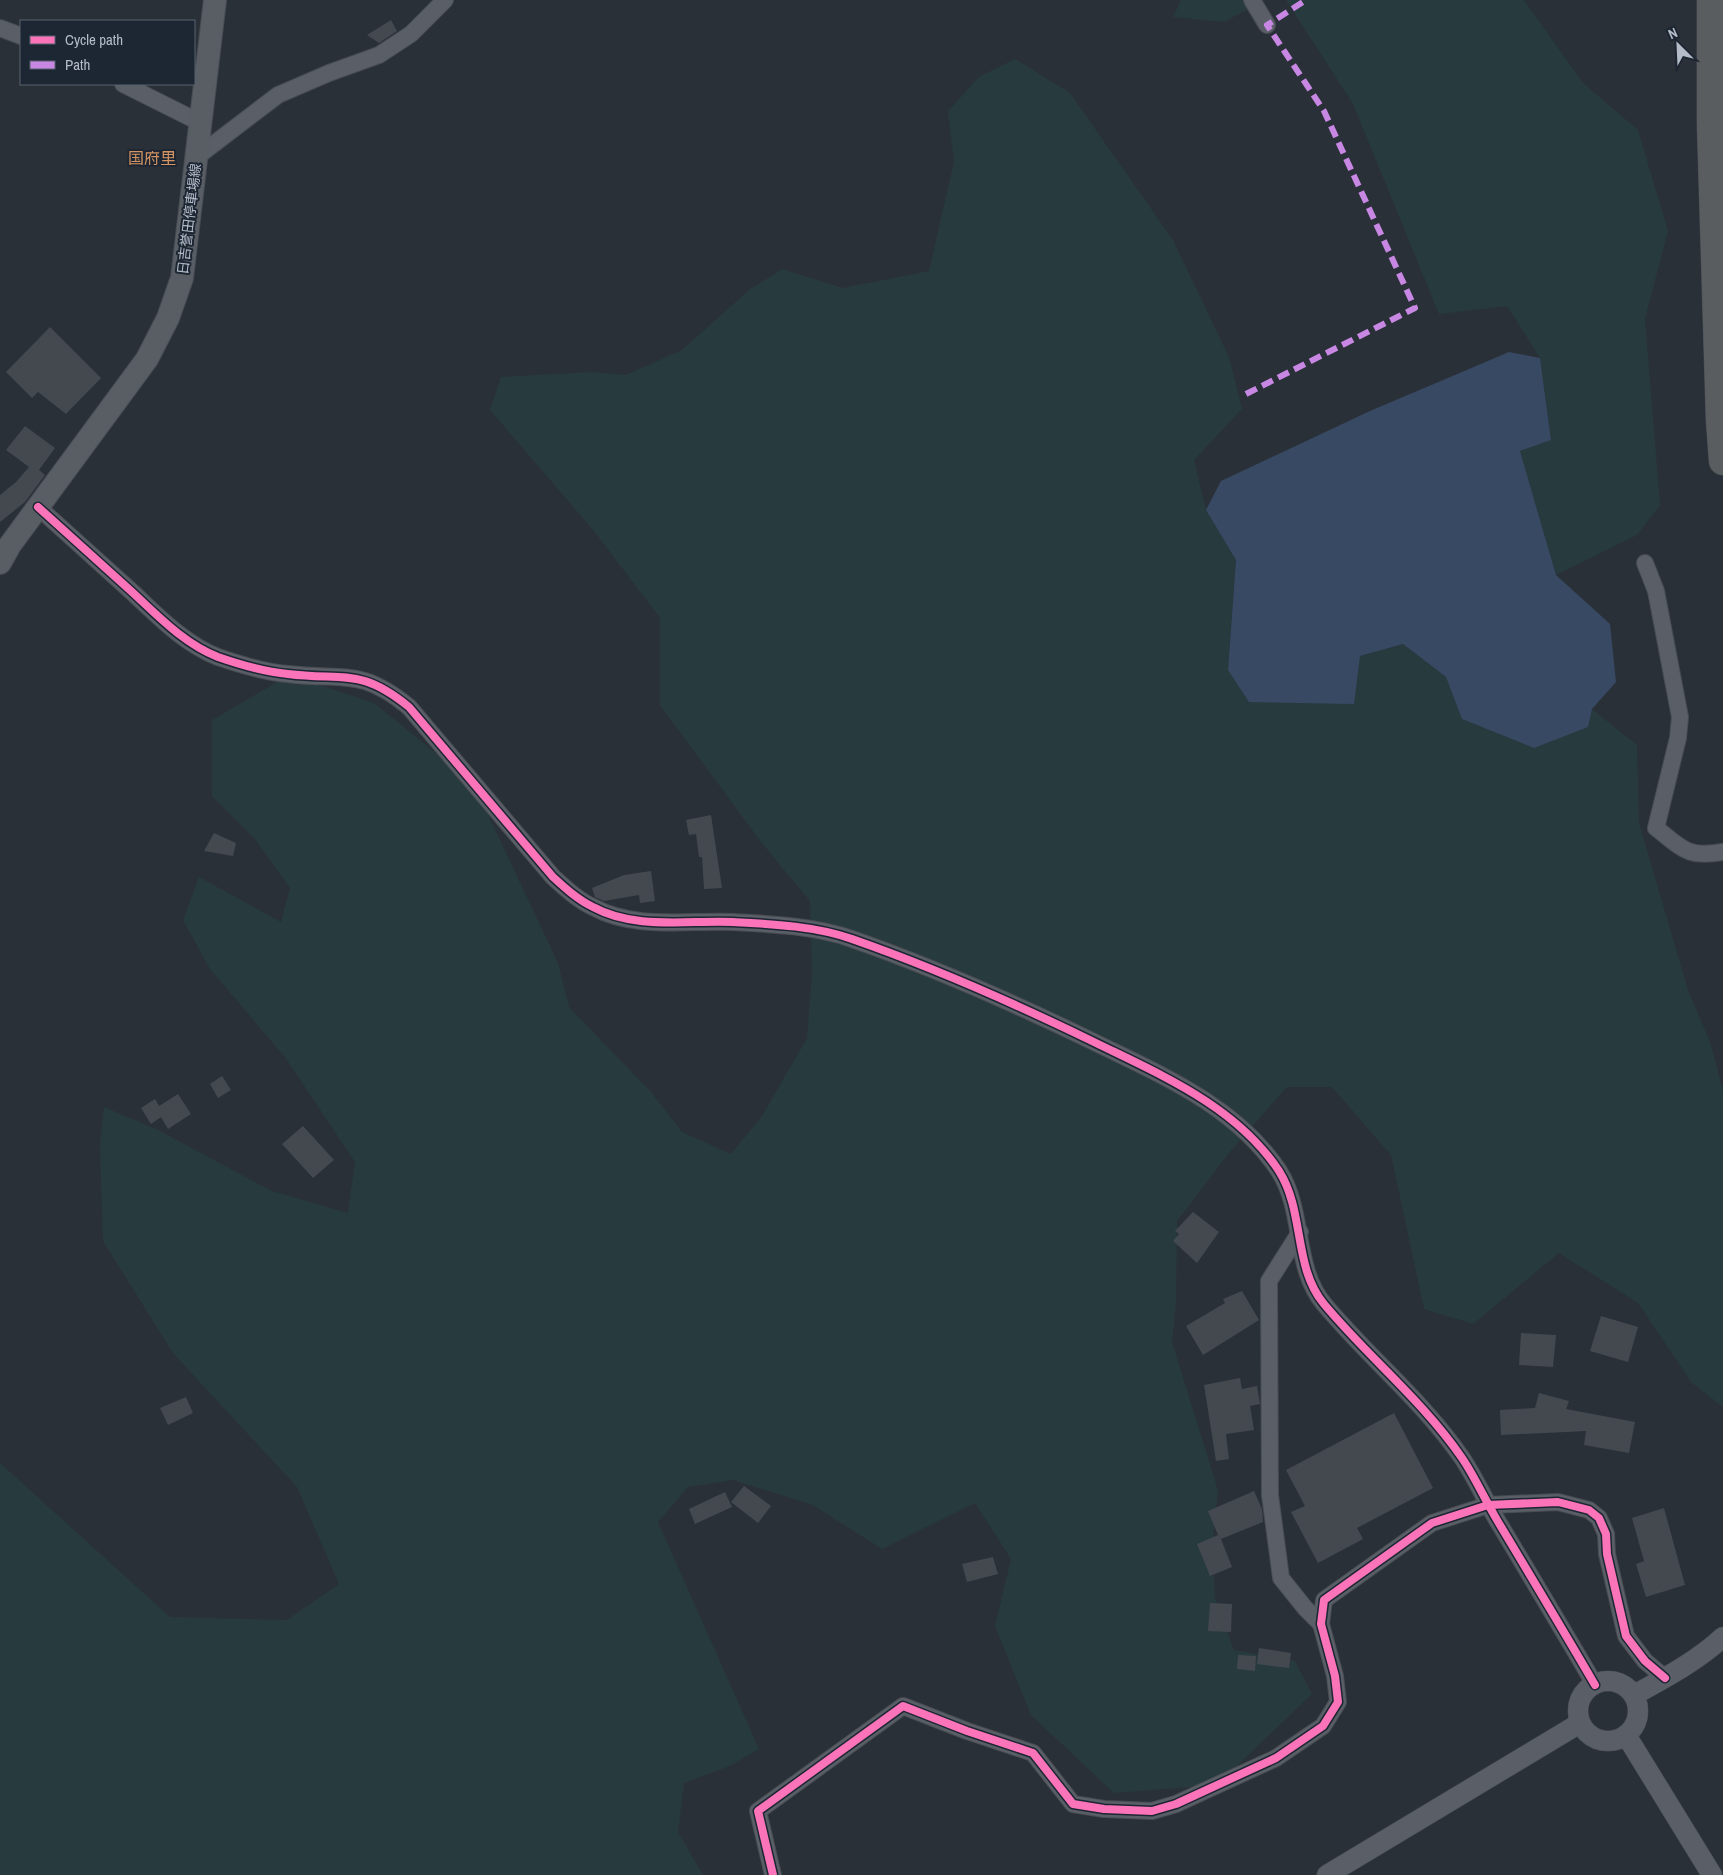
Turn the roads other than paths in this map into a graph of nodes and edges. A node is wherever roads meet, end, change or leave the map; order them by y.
1 (215, 0) edge
2 (445, 0) edge
3 (1252, 0) edge
4 (1711, 0) edge
5 (1267, 25) dead end
6 (0, 28) edge
7 (20, 36) edge
8 (125, 85) edge
9 (201, 123) junction
10 (198, 156) junction
11 (1723, 461) edge
12 (38, 507) junction
13 (3, 550) edge
14 (1645, 563) dead end
15 (1723, 852) edge
16 (1300, 1232) junction
17 (1488, 1505) junction
18 (1321, 1624) junction
19 (1723, 1637) edge
20 (1666, 1678) junction
21 (1595, 1685) junction
22 (1634, 1695) junction
23 (1580, 1723) junction
24 (1626, 1735) junction
25 (773, 1875) edge
26 (1327, 1875) edge
27 (1712, 1875) edge

1 - 9 main road, 日吉誉田停車場線
2 - 10 street
3 - 5 street
4 - 11 highway
6 - 7 street
8 - 9 street
9 - 10 main road, 日吉誉田停車場線
10 - 12 main road, 日吉誉田停車場線
12 - 13 main road, 日吉誉田停車場線
12 - 16 street
14 - 15 street
16 - 17 street
16 - 18 street
17 - 18 street
17 - 20 street
17 - 21 street
18 - 25 street
19 - 20 street
20 - 22 street
21 - 22 street
21 - 23 street
22 - 24 street
23 - 24 street
23 - 26 street
24 - 27 street

